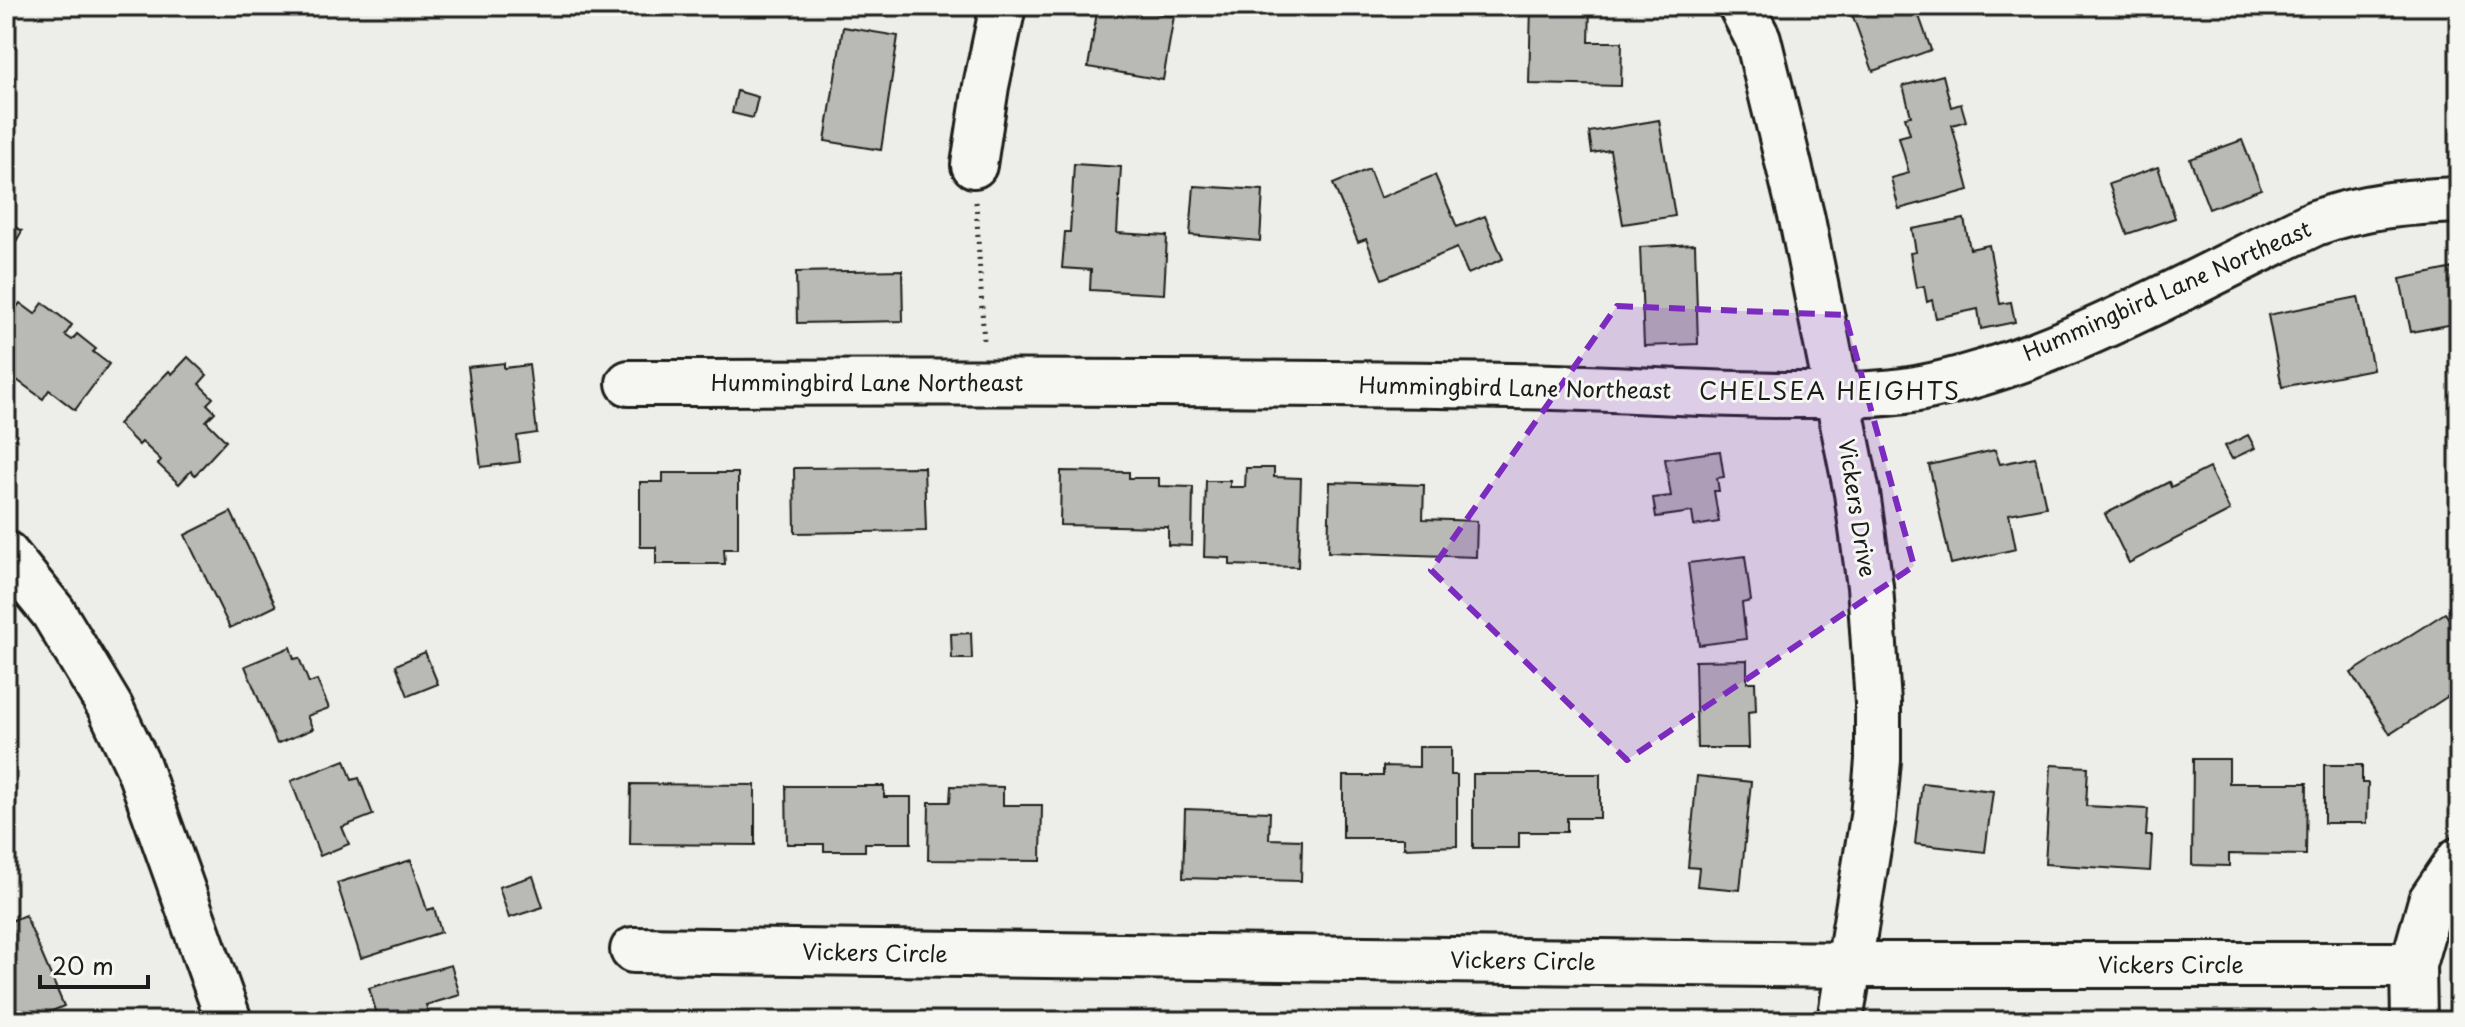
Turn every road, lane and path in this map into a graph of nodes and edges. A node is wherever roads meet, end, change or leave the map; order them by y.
1 (1003, 6) edge
2 (1741, 6) edge
3 (974, 165) joint
4 (2459, 200) edge
5 (986, 382) junction
6 (629, 383) dead end
7 (1838, 395) junction
8 (6, 554) edge
9 (2459, 860) edge
10 (633, 950) dead end
11 (1849, 965) junction
12 (2413, 965) junction
13 (229, 1021) edge
14 (1840, 1021) edge
15 (2414, 1021) edge

1 - 3 street
2 - 7 street, Vickers Drive
3 - 5 path
4 - 7 street, Hummingbird Lane Northeast
5 - 6 street, Hummingbird Lane Northeast
5 - 7 street, Hummingbird Lane Northeast
7 - 11 street, Vickers Drive
8 - 13 street
9 - 12 street
10 - 11 street, Vickers Circle
11 - 12 street, Vickers Circle
11 - 14 street, Vickers Drive
12 - 15 street

